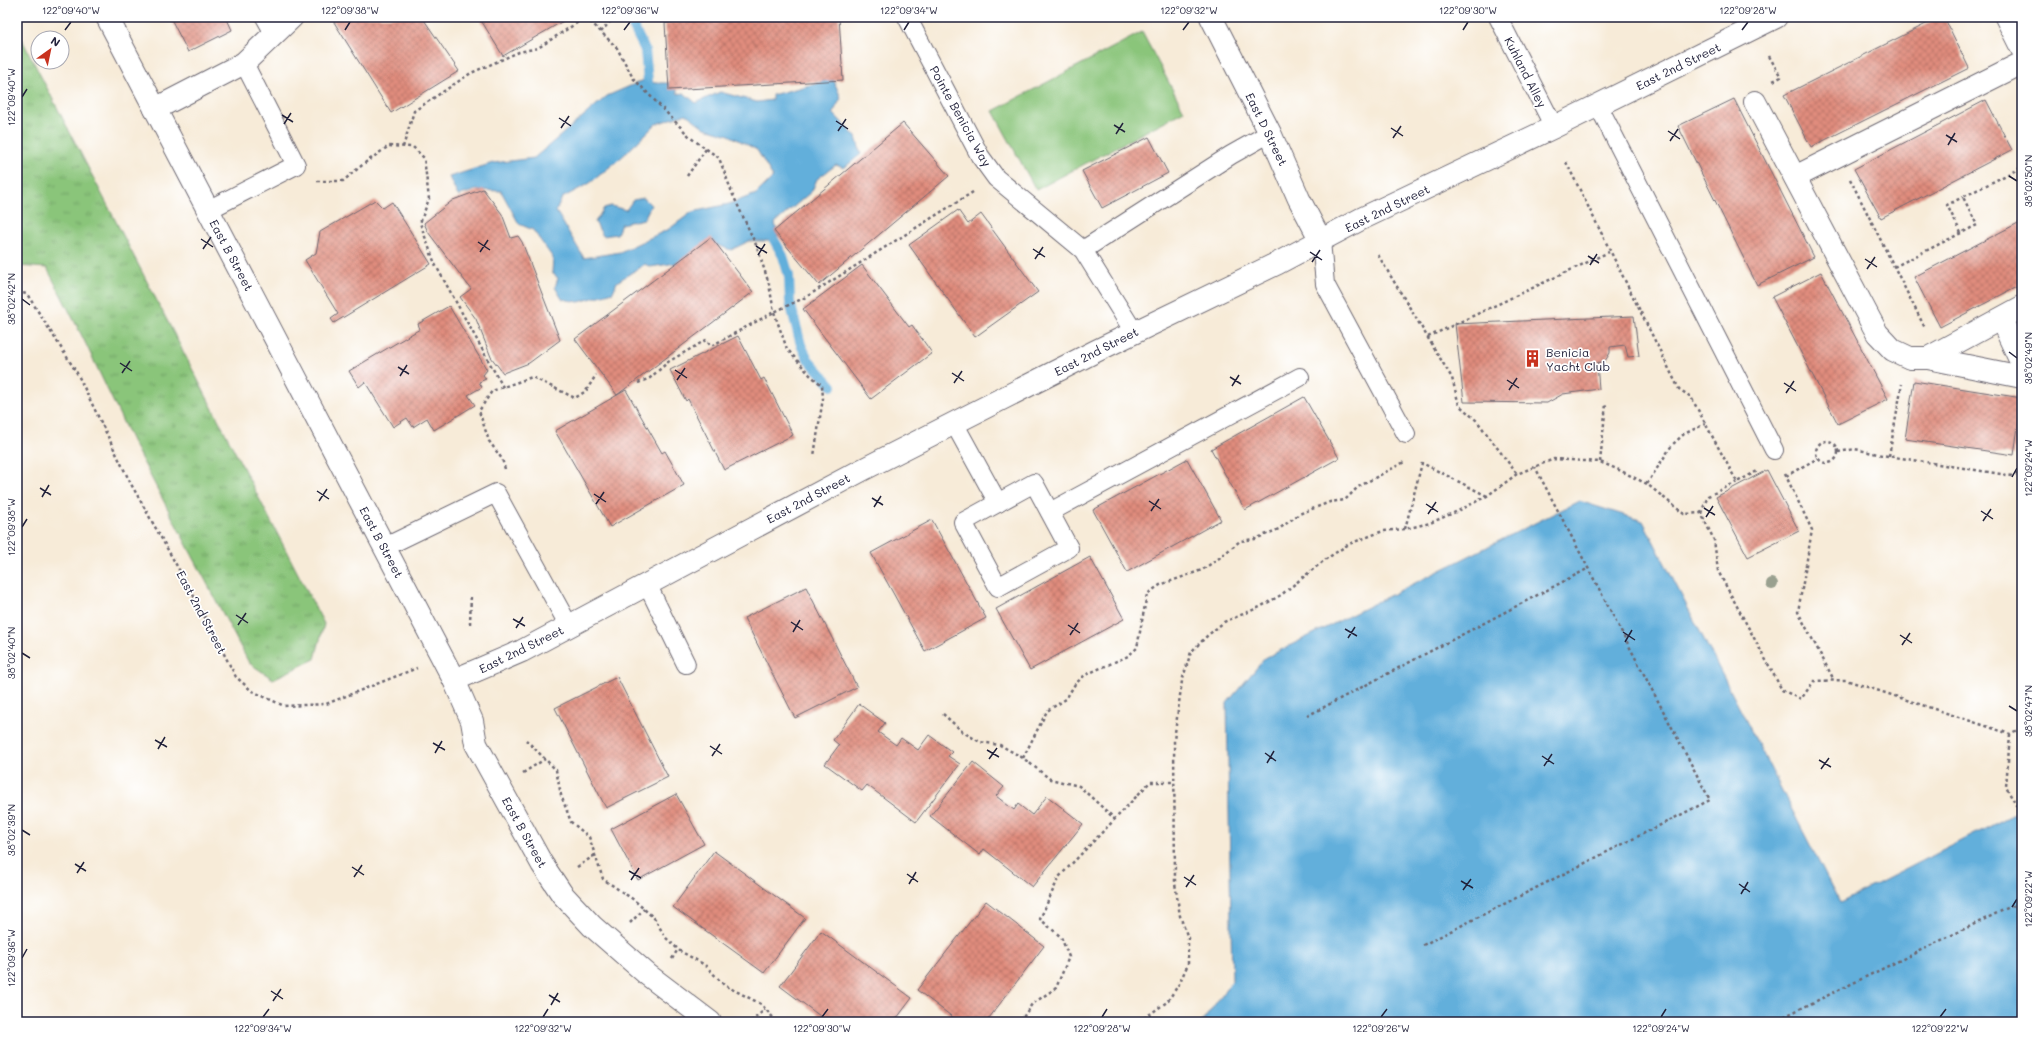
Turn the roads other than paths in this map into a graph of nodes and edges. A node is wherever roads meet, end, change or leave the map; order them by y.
1 (107, 17) edge
2 (292, 17) edge
3 (907, 17) edge
4 (1211, 17) edge
5 (1498, 17) edge
6 (1776, 17) edge
7 (2006, 17) edge
8 (269, 25) edge
9 (2022, 49) edge
10 (2022, 62) edge
11 (244, 63) junction
12 (1755, 102) dead end
13 (1598, 105) junction
14 (156, 109) junction
15 (1554, 127) junction
16 (1270, 132) junction
17 (1795, 177) junction
18 (208, 210) junction
19 (1321, 241) junction
20 (1083, 250) junction
21 (2022, 308) edge
22 (2001, 319) junction
23 (1134, 332) junction
24 (1928, 358) junction
25 (2022, 364) edge
26 (1300, 377) dead end
27 (2022, 377) edge
28 (954, 423) junction
29 (1406, 434) dead end
30 (1774, 450) dead end
31 (998, 503) junction
32 (1050, 512) junction
33 (385, 547) junction
34 (647, 584) junction
35 (569, 626) junction
36 (686, 664) dead end
37 (454, 680) junction
38 (710, 1022) edge

1 - 14 street, East B Street
2 - 8 street
3 - 20 lane, Pointe Benicia Way
4 - 16 street, East D Street
5 - 15 lane, Kuhland Alley
6 - 13 street, East 2nd Street
7 - 9 street
8 - 11 street
10 - 17 street
11 - 14 street
11 - 18 lane
12 - 17 street
13 - 15 street, East 2nd Street
13 - 30 lane
14 - 18 street, East B Street
15 - 19 street, East 2nd Street
16 - 19 street, East D Street
16 - 20 lane
17 - 24 street
18 - 33 street, East B Street
19 - 23 street, East 2nd Street
19 - 29 lane
20 - 23 lane, Pointe Benicia Way
21 - 22 street
22 - 24 street
22 - 25 street
23 - 28 street, East 2nd Street
24 - 27 street
26 - 32 lane
28 - 31 lane
28 - 34 street, East 2nd Street
31 - 32 lane
31 - 32 lane
33 - 35 lane
33 - 37 street, East B Street
34 - 35 street, East 2nd Street
34 - 36 lane
35 - 37 street, East 2nd Street
37 - 38 street, East B Street

